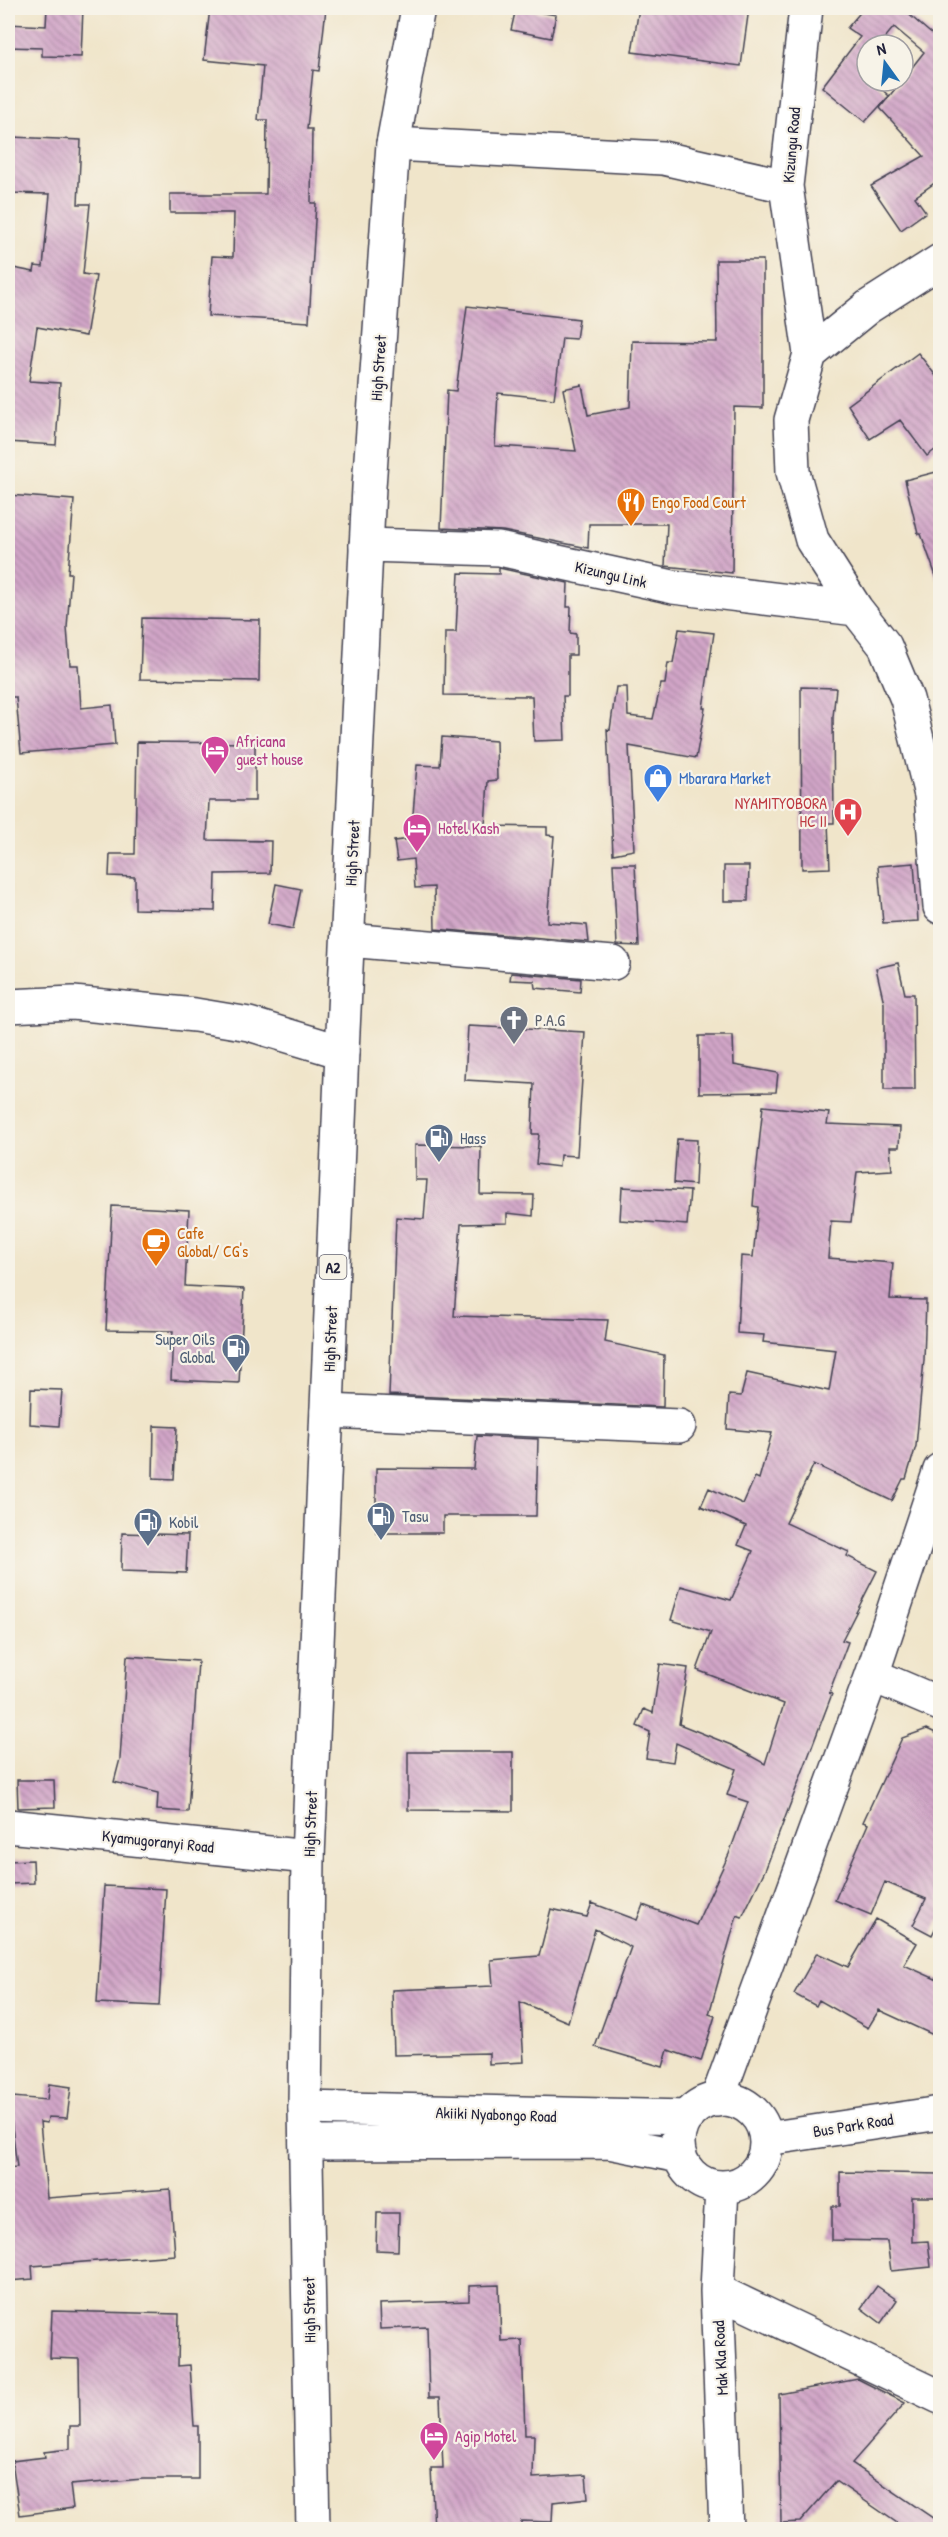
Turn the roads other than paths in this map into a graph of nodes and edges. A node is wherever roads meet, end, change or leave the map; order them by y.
1 (418, 8) edge
2 (806, 8) edge
3 (393, 144) junction
4 (786, 186) junction
5 (940, 261) edge
6 (810, 354) junction
7 (366, 545) junction
8 (856, 609) junction
9 (936, 795) edge
10 (940, 907) edge
11 (348, 940) junction
12 (613, 963) dead end
13 (8, 1006) edge
14 (342, 1052) junction
15 (327, 1411) junction
16 (679, 1426) dead end
17 (940, 1470) edge
18 (872, 1675) junction
19 (940, 1704) edge
20 (8, 1826) edge
21 (308, 1857) junction
22 (717, 2100) junction
23 (305, 2108) junction
24 (940, 2113) edge
25 (687, 2117) junction
26 (766, 2139) junction
27 (306, 2143) junction
28 (680, 2156) junction
29 (722, 2187) junction
30 (717, 2291) junction
31 (940, 2397) edge
32 (313, 2529) edge
33 (726, 2529) edge

1 - 3 street, High Street / A2
2 - 4 street, Kizungu Road
3 - 4 street
3 - 7 street, High Street / A2
4 - 6 street, Kizungu Road
5 - 6 street
6 - 8 street
7 - 8 street, Kizungu Link
7 - 11 street, High Street / A2
8 - 9 street
9 - 10 street
11 - 12 street
11 - 14 street, High Street / A2
13 - 14 street
14 - 15 street, High Street / A2
15 - 16 street
15 - 21 street, High Street / A2
17 - 18 street
18 - 19 street
18 - 22 street
20 - 21 street, Kyamugoranyi Road
21 - 23 street, High Street / A2
22 - 25 street
22 - 26 street
23 - 25 street, Akiiki Nyabongo Road
23 - 27 street, High Street / A2
24 - 26 street, Bus Park Road
25 - 28 street
26 - 29 street
27 - 28 street, Akiiki Nyabongo Road
27 - 32 street, High Street / A2
28 - 29 street
29 - 30 street, Mak Kla Road
30 - 31 street
30 - 33 street, Mak Kla Road

